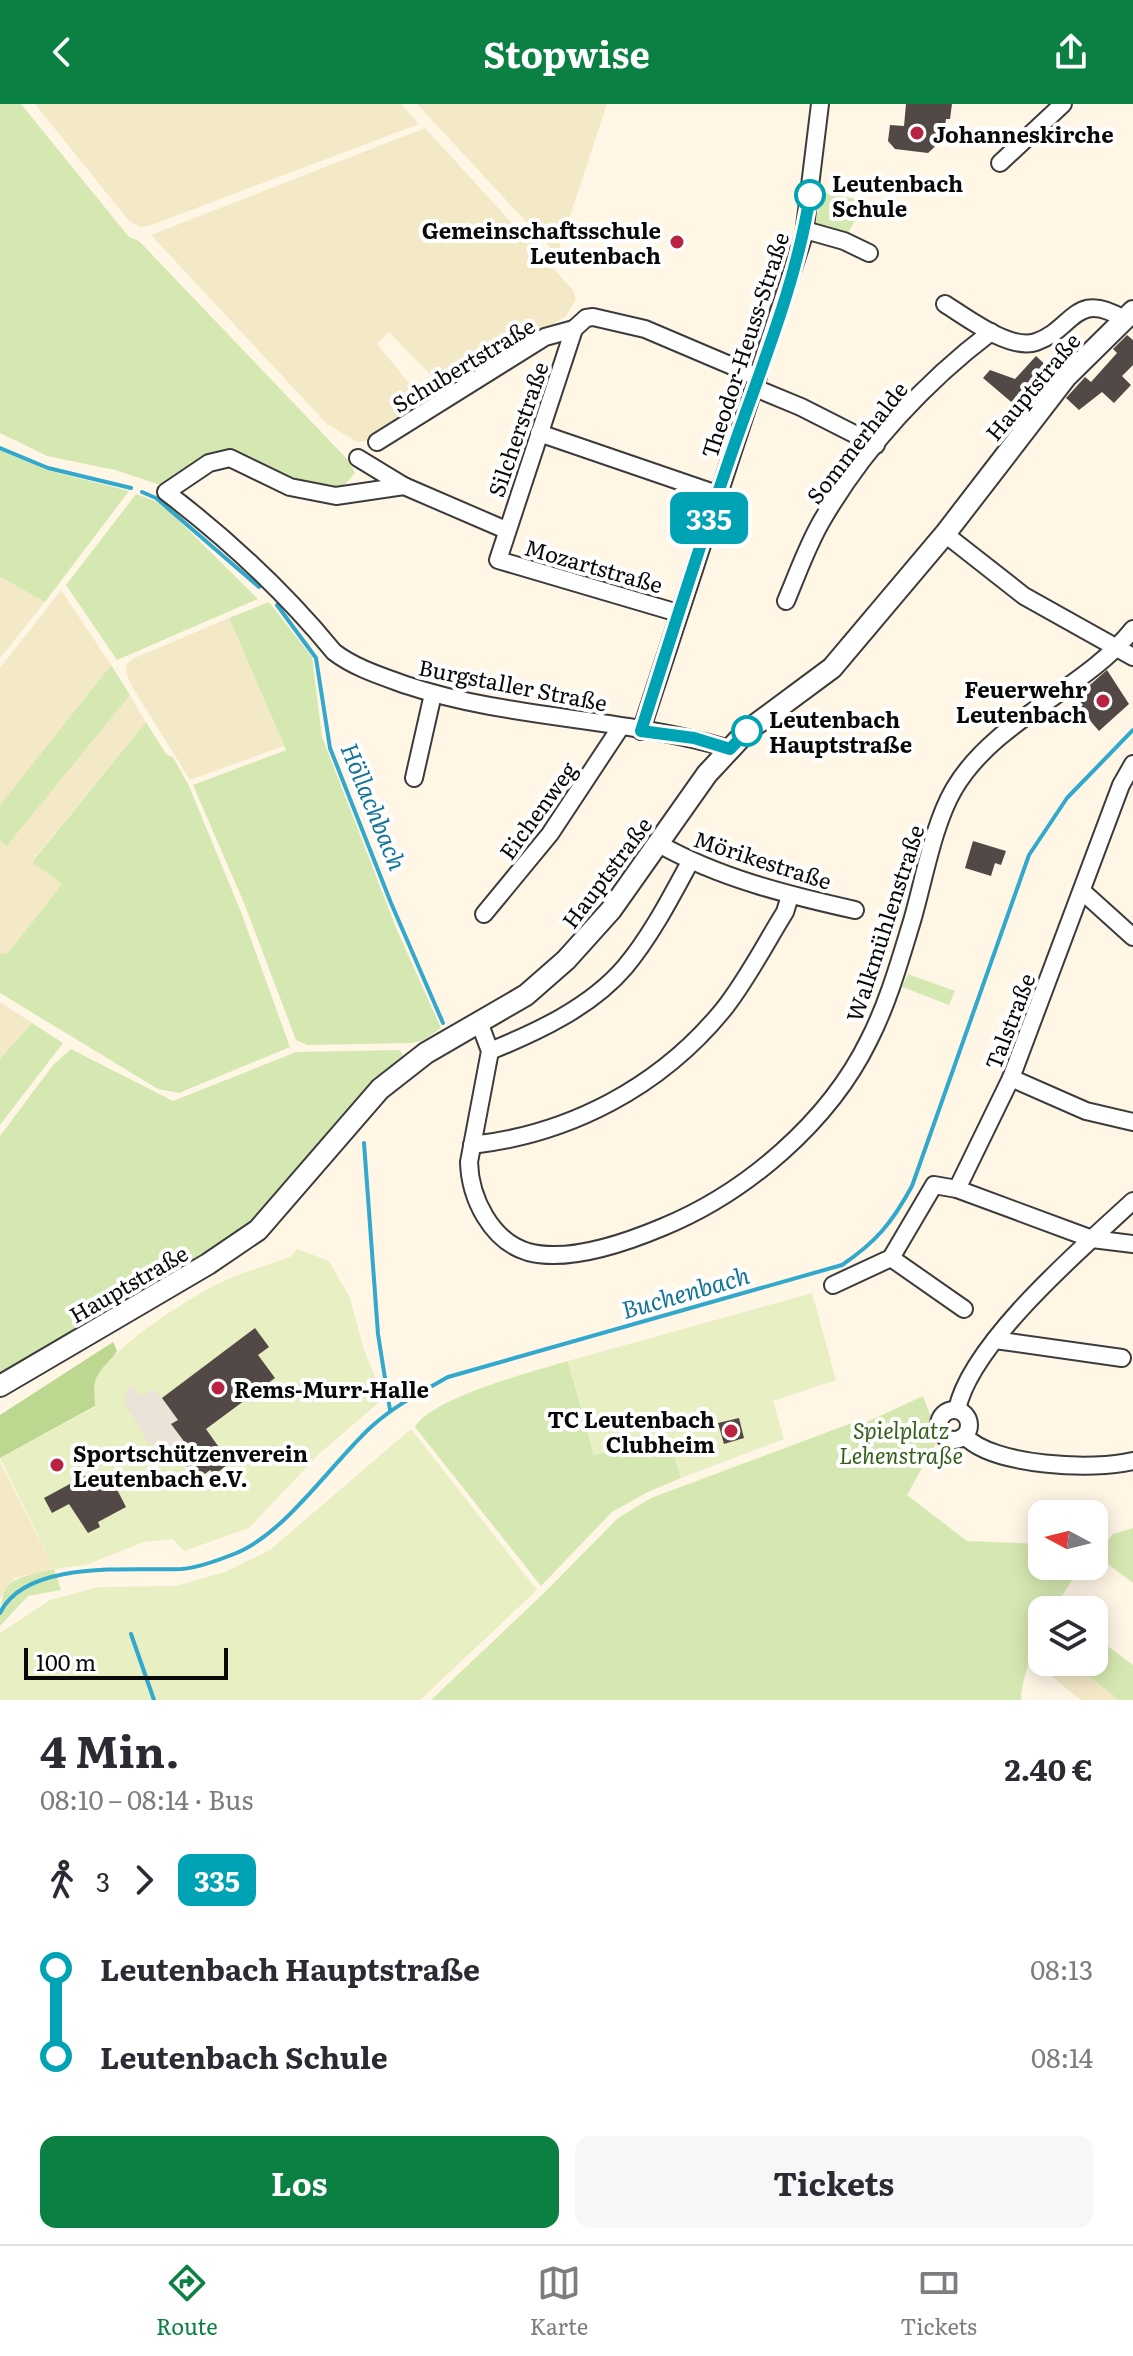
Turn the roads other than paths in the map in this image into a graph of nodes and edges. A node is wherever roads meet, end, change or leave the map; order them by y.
1 (820, 104) edge
2 (1063, 104) edge
3 (1000, 163) dead end
4 (805, 230) junction
5 (869, 253) dead end
6 (945, 304) dead end
7 (1128, 315) edge
8 (580, 323) junction
9 (991, 332) junction
10 (756, 383) junction
11 (539, 433) junction
12 (377, 442) dead end
13 (876, 445) junction
14 (358, 458) dead end
15 (404, 486) junction
16 (717, 494) junction
17 (506, 530) junction
18 (945, 534) junction
19 (498, 560) joint
20 (786, 601) dead end
21 (678, 613) junction
22 (1133, 629) edge
23 (1117, 649) junction
24 (1133, 657) edge
25 (433, 694) junction
26 (620, 728) junction
27 (641, 731) junction
28 (730, 749) junction
29 (1133, 764) edge
30 (414, 778) dead end
31 (659, 844) junction
32 (690, 862) junction
33 (1082, 891) junction
34 (790, 896) junction
35 (855, 910) dead end
36 (484, 914) dead end
37 (1133, 937) edge
38 (479, 1022) junction
39 (490, 1051) junction
40 (1011, 1078) junction
41 (1133, 1122) edge
42 (472, 1145) junction
43 (957, 1189) junction
44 (1133, 1201) edge
45 (1092, 1239) junction
46 (1133, 1244) edge
47 (891, 1258) junction
48 (833, 1285) dead end
49 (964, 1309) dead end
50 (995, 1340) junction
51 (1122, 1358) dead end
52 (0, 1386) edge
53 (957, 1410) junction
54 (965, 1436) junction
55 (1133, 1461) edge

1 - 4 street, Theodor-Heuss-Straße
2 - 3 street
4 - 5 street
4 - 10 street, Theodor-Heuss-Straße
6 - 9 street
7 - 9 street
7 - 18 street, Hauptstraße
8 - 10 street
8 - 11 street, Silcherstraße
8 - 12 street, Schubertstraße
9 - 13 street, Sommerhalde
10 - 13 street
10 - 16 street, Theodor-Heuss-Straße
11 - 16 street
11 - 17 street, Silcherstraße
13 - 20 street, Sommerhalde
14 - 15 street, Mozartstraße
15 - 17 street, Mozartstraße
15 - 25 street, Burgstaller Straße
16 - 21 street, Theodor-Heuss-Straße
17 - 19 street, Silcherstraße
18 - 23 street
18 - 28 street, Hauptstraße
19 - 21 street, Mozartstraße
21 - 27 street, Theodor-Heuss-Straße
22 - 23 street, Walkmühlenstraße
23 - 24 street
23 - 42 street, Walkmühlenstraße
25 - 26 street, Burgstaller Straße
25 - 30 street
26 - 27 street, Burgstaller Straße
26 - 36 street, Eichenweg
27 - 28 street, Burgstaller Straße
28 - 31 street, Hauptstraße
29 - 33 street, Talstraße
31 - 32 street, Mörikestraße
31 - 38 street, Hauptstraße
32 - 34 street, Mörikestraße
32 - 39 street
33 - 37 street
33 - 40 street, Talstraße
34 - 35 street, Mörikestraße
34 - 42 street
38 - 39 street
38 - 52 street, Hauptstraße
39 - 42 street, Walkmühlenstraße
40 - 41 street
40 - 43 street, Talstraße
43 - 45 street
43 - 47 street
44 - 45 street
45 - 46 street
45 - 50 street
47 - 48 street
47 - 49 street
50 - 51 street
50 - 53 street
53 - 54 street
53 - 54 street
54 - 55 street

